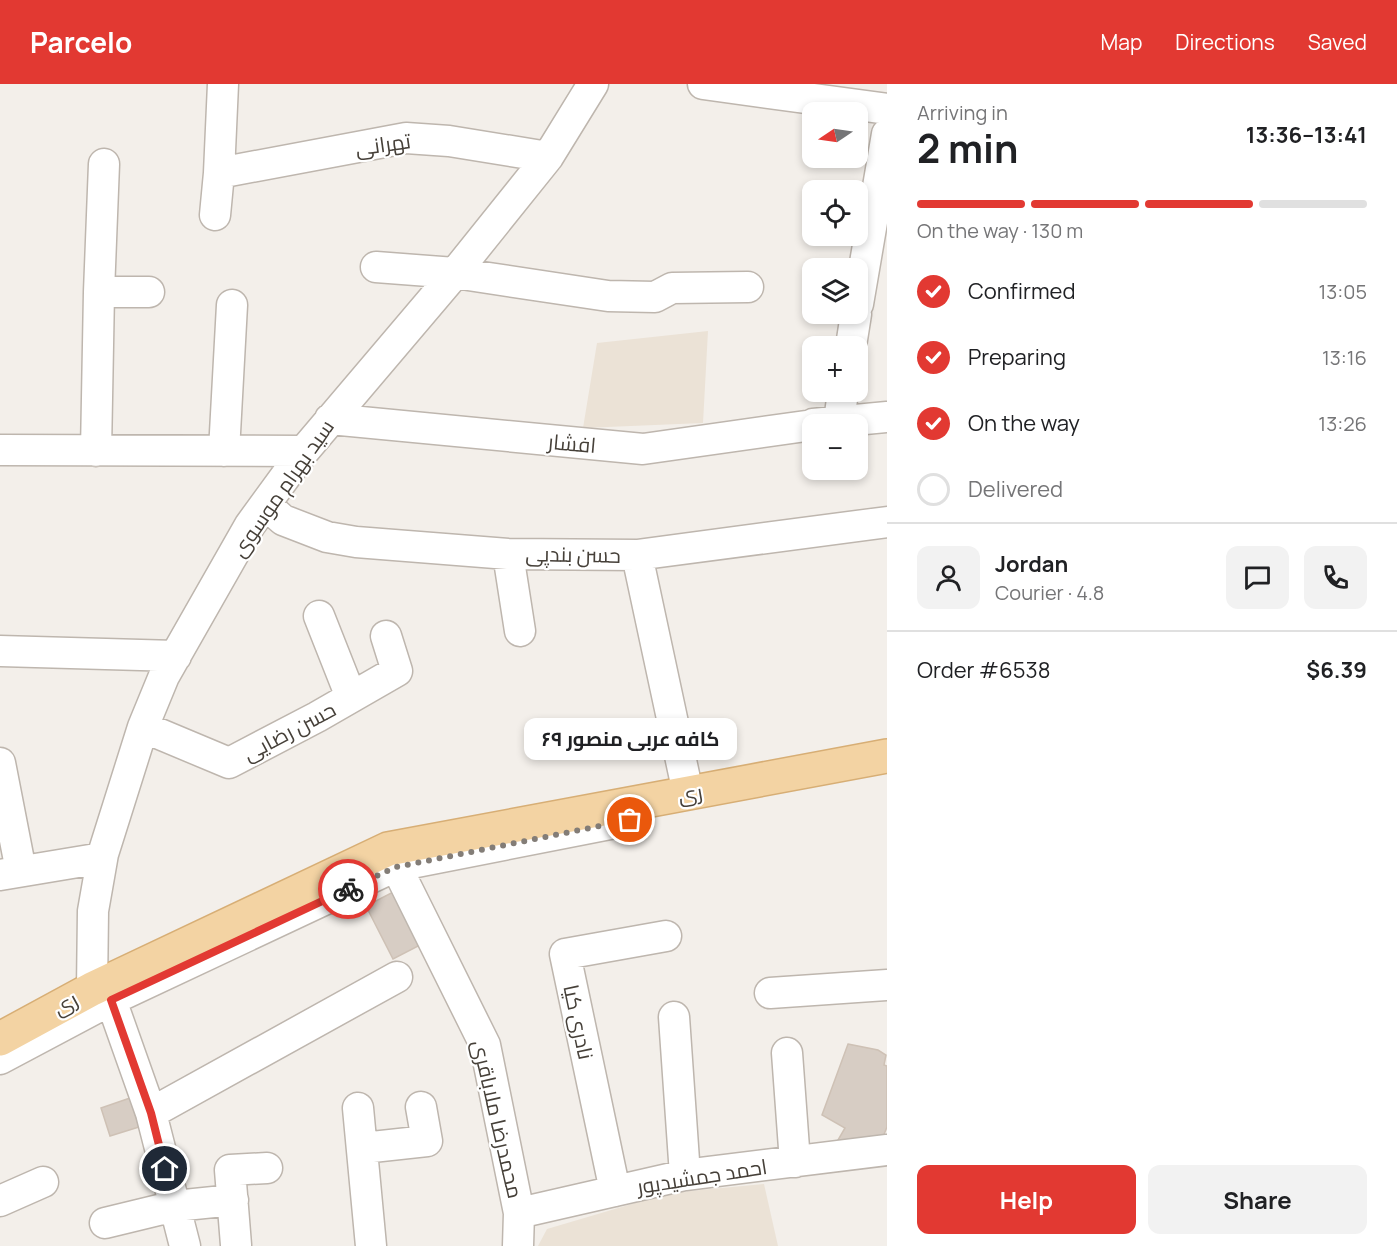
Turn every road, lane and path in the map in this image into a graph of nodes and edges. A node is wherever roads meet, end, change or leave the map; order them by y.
1 (223, 84) edge
2 (593, 84) edge
3 (704, 84) edge
4 (887, 109) edge
5 (887, 134) edge
6 (548, 157) junction
7 (105, 164) dead end
8 (219, 173) junction
9 (883, 183) edge
10 (214, 215) dead end
11 (868, 258) edge
12 (376, 267) dead end
13 (455, 273) junction
14 (748, 287) dead end
15 (99, 292) junction
16 (149, 292) dead end
17 (232, 305) dead end
18 (887, 417) edge
19 (330, 419) junction
20 (868, 419) edge
21 (802, 426) edge
22 (0, 450) edge
23 (96, 451) junction
24 (224, 451) junction
25 (304, 451) junction
26 (266, 505) junction
27 (887, 522) edge
28 (508, 554) junction
29 (637, 555) junction
30 (319, 616) dead end
31 (520, 632) dead end
32 (386, 636) dead end
33 (0, 651) edge
34 (176, 656) junction
35 (351, 697) junction
36 (143, 728) junction
37 (887, 756) edge
38 (0, 763) edge
39 (887, 769) edge
40 (688, 793) junction
41 (102, 858) junction
42 (396, 867) junction
43 (11, 873) edge
44 (666, 936) dead end
45 (397, 977) dead end
46 (887, 985) edge
47 (103, 990) junction
48 (770, 993) dead end
49 (674, 1017) dead end
50 (0, 1039) edge
51 (787, 1053) dead end
52 (0, 1059) edge
53 (421, 1107) dead end
54 (358, 1108) dead end
55 (151, 1113) junction
56 (363, 1148) junction
57 (887, 1150) edge
58 (795, 1162) junction
59 (267, 1168) dead end
60 (685, 1175) junction
61 (43, 1182) dead end
62 (615, 1191) junction
63 (232, 1200) junction
64 (0, 1201) edge
65 (175, 1206) junction
66 (519, 1212) junction
67 (105, 1223) dead end
68 (236, 1245) edge
69 (185, 1246) edge
70 (371, 1246) edge
71 (518, 1246) edge

1 - 8 street
2 - 6 street, سید بهرام موسوی
3 - 4 street
5 - 9 street
6 - 8 street, تهرانی
6 - 13 street, سید بهرام موسوی
7 - 15 street
8 - 10 street
9 - 11 street
12 - 13 street
13 - 14 street
13 - 19 street, سید بهرام موسوی
15 - 16 street
15 - 23 street
17 - 24 street
18 - 20 street, افشار
19 - 21 street, افشار
19 - 25 street, سید بهرام موسوی
22 - 23 street
23 - 24 street
24 - 25 street
25 - 26 street, سید بهرام موسوی
26 - 28 street, حسن بندپی
26 - 34 street, سید بهرام موسوی
27 - 29 street, حسن بندپی
28 - 29 street, حسن بندپی
28 - 31 street
29 - 40 street
30 - 35 street
32 - 35 street, حسن رضایی
33 - 34 street
34 - 36 street, سید بهرام موسوی
35 - 36 street, حسن رضایی
36 - 41 street, سید بهرام موسوی
37 - 40 main road, ری
38 - 43 street
39 - 42 street
40 - 47 main road, ری
41 - 43 street
41 - 47 street, سید بهرام موسوی
42 - 47 street
42 - 66 street, محمدرضا ملاباقری
44 - 62 street, نادری کیا
45 - 55 street
46 - 48 street
47 - 50 main road, ری
47 - 52 street
47 - 55 street
49 - 60 street
51 - 58 street
53 - 56 street
54 - 56 street
55 - 65 street
56 - 70 street
57 - 58 street, احمد جمشیدپور
58 - 60 street, احمد جمشیدپور
59 - 63 street
60 - 62 street, احمد جمشیدپور
61 - 64 street
62 - 66 street, احمد جمشیدپور
63 - 65 street
63 - 68 street
65 - 67 street
65 - 69 street
66 - 71 street, محمدرضا ملاباقری

